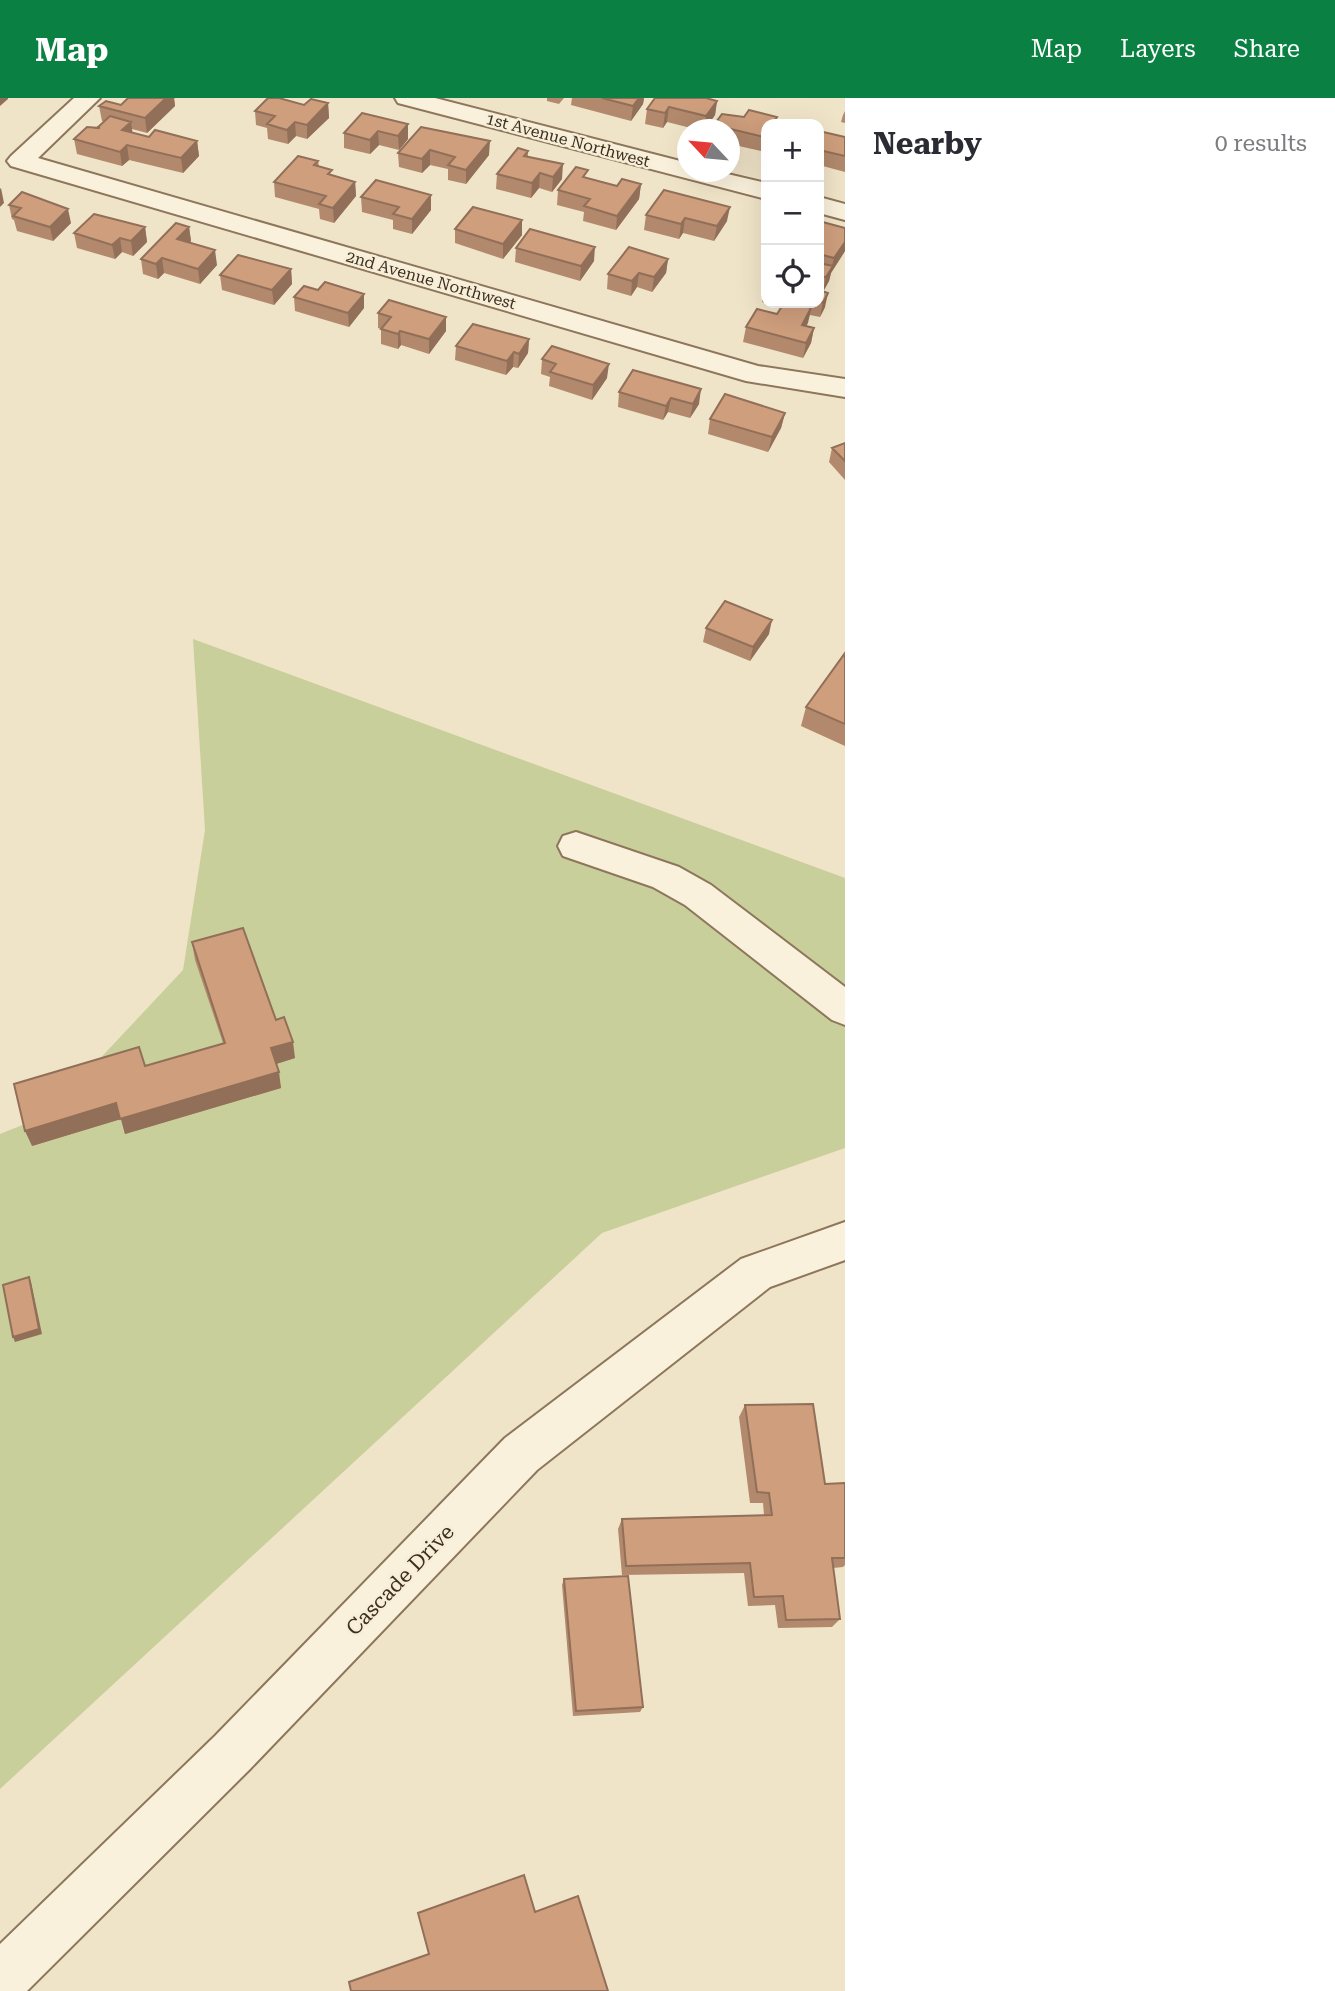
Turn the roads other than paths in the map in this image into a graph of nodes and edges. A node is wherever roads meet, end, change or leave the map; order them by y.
1 (88, 98) edge
2 (407, 98) edge
3 (677, 168) edge
4 (731, 182) edge
5 (761, 190) edge
6 (824, 206) edge
7 (845, 212) edge
8 (845, 388) edge
9 (576, 845) dead end
10 (845, 1009) edge
11 (845, 1241) edge
12 (0, 1981) edge

1 - 8 street, 2nd Avenue Northwest
2 - 3 street, 1st Avenue Northwest
4 - 5 street, 1st Avenue Northwest
6 - 7 street
9 - 10 street
11 - 12 street, Cascade Drive

